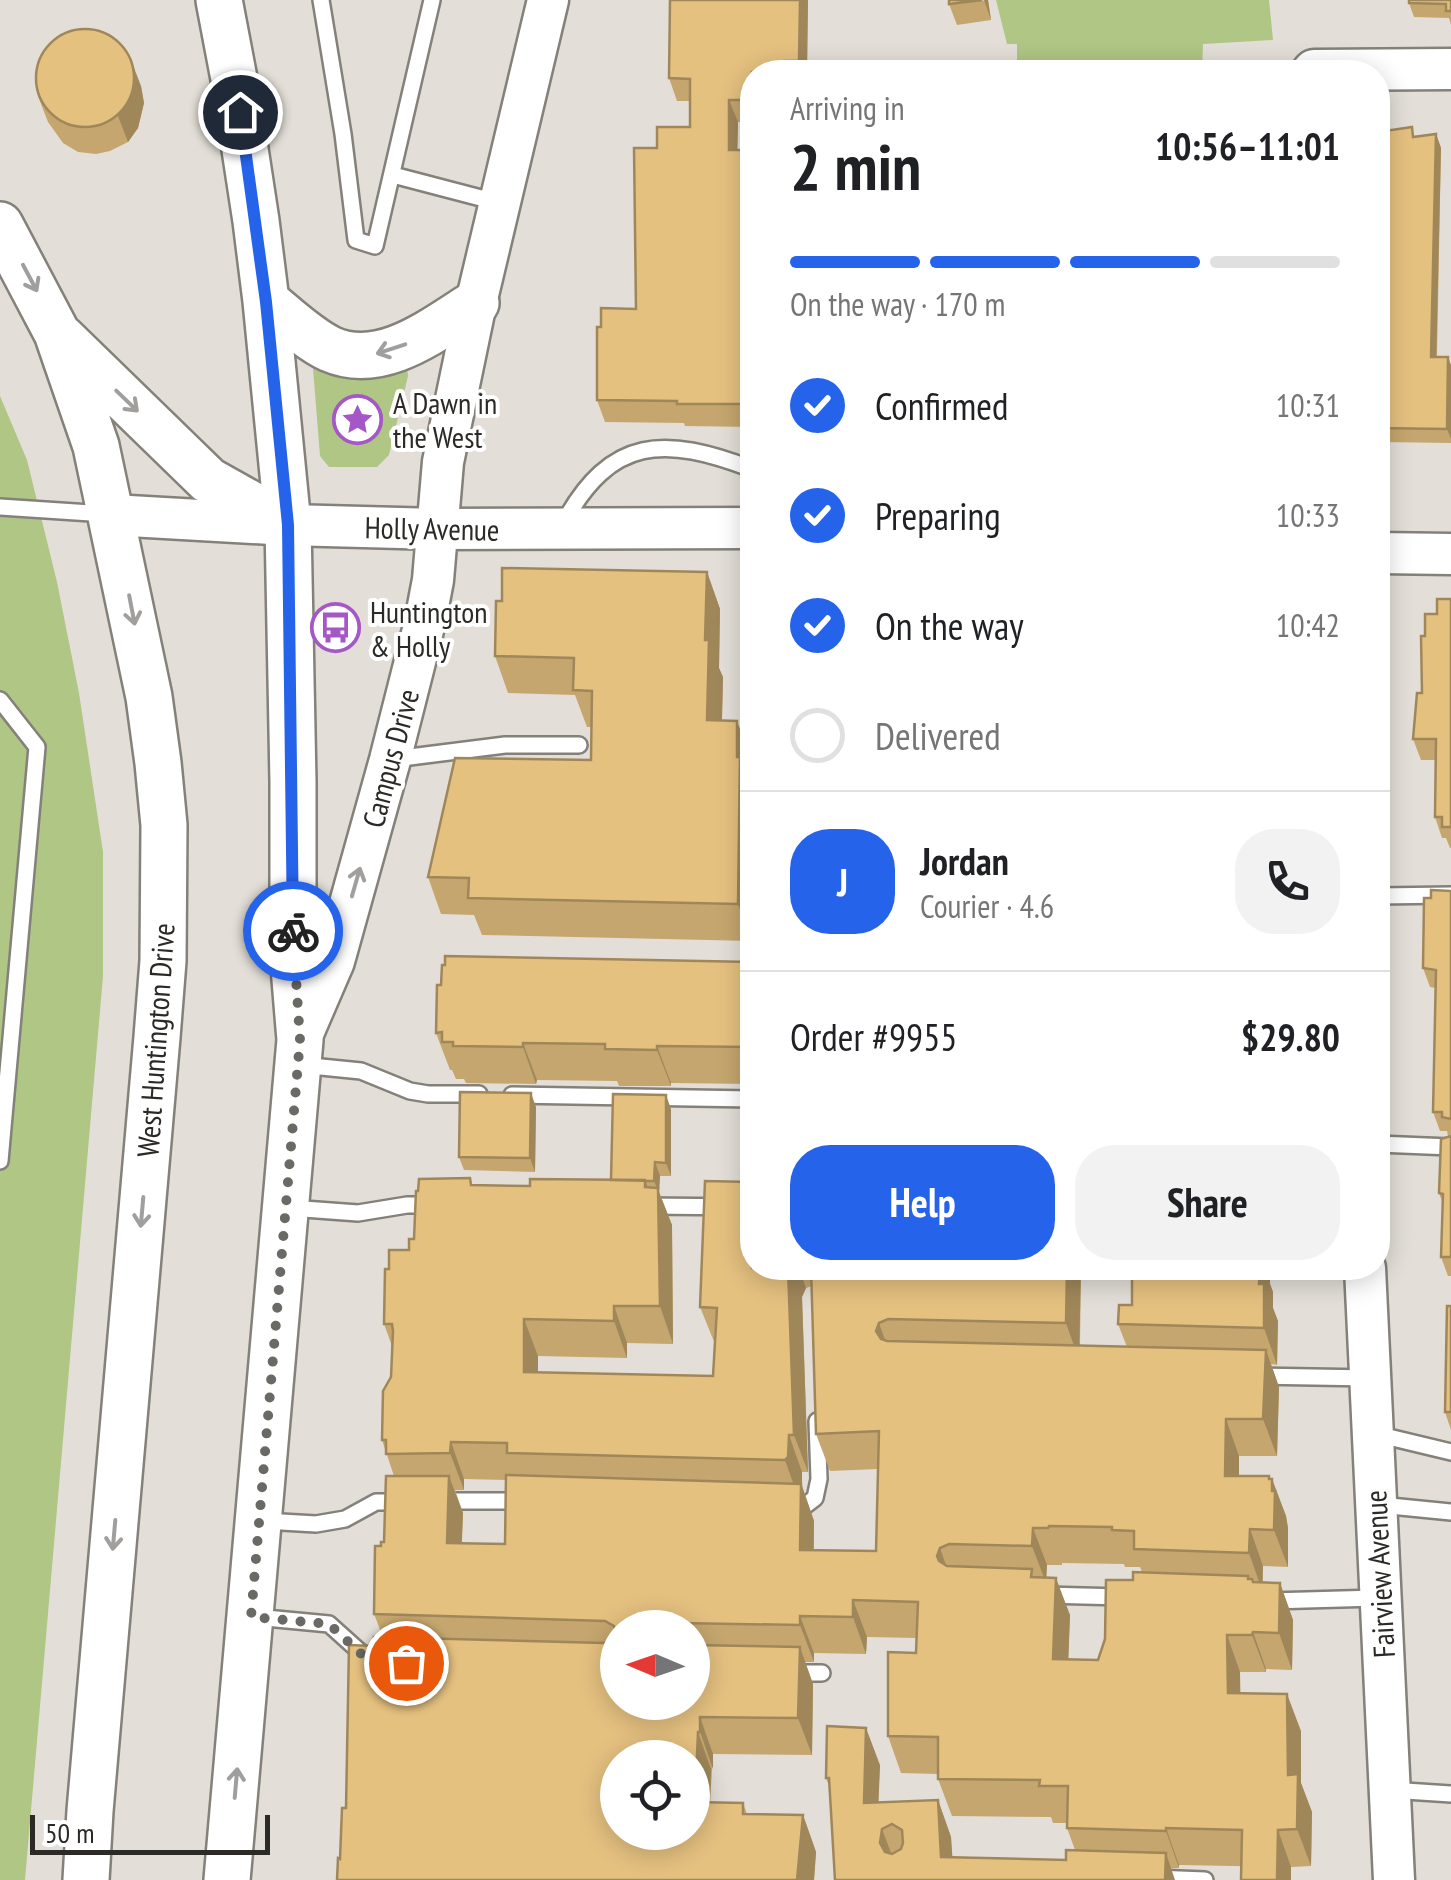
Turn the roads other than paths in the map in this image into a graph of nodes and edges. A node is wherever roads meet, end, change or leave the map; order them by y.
1 (219, 0) edge
2 (321, 0) edge
3 (334, 0) edge
4 (432, 0) edge
5 (548, 0) edge
6 (328, 31) junction
7 (1390, 69) edge
8 (1451, 69) edge
9 (392, 176) junction
10 (501, 203) junction
11 (0, 224) edge
12 (266, 302) junction
13 (476, 304) junction
14 (57, 333) junction
15 (740, 465) edge
16 (0, 506) edge
17 (112, 515) junction
18 (288, 525) junction
19 (560, 528) junction
20 (740, 528) edge
21 (438, 529) junction
22 (1390, 553) edge
23 (1451, 554) edge
24 (0, 700) edge
25 (580, 745) dead end
26 (390, 760) junction
27 (1451, 895) edge
28 (1390, 896) edge
29 (298, 1052) junction
30 (740, 1099) edge
31 (1390, 1144) edge
32 (1451, 1146) edge
33 (0, 1161) edge
34 (444, 1204) edge
35 (636, 1206) edge
36 (740, 1207) edge
37 (286, 1208) junction
38 (1365, 1280) edge
39 (1252, 1375) edge
40 (1370, 1378) junction
41 (817, 1406) edge
42 (1372, 1433) junction
43 (1451, 1452) edge
44 (536, 1502) edge
45 (1376, 1505) junction
46 (764, 1507) edge
47 (1451, 1512) edge
48 (260, 1521) junction
49 (1038, 1595) edge
50 (1133, 1597) edge
51 (1381, 1598) junction
52 (1247, 1600) edge
53 (251, 1617) junction
54 (388, 1662) edge
55 (766, 1672) edge
56 (822, 1673) dead end
57 (1390, 1790) junction
58 (1451, 1794) edge
59 (1147, 1878) edge
60 (86, 1880) edge
61 (227, 1880) edge
62 (1205, 1880) edge
63 (1394, 1880) edge

1 - 12 main road
2 - 6 lane
3 - 6 lane
4 - 9 lane
5 - 10 street, Campus Drive
6 - 9 lane
7 - 8 street
9 - 10 lane
10 - 13 street, Campus Drive
11 -> 14 main road, West Huntington Drive
13 -> 12 main road
12 - 18 main road
13 - 21 street, Campus Drive
14 - 17 main road, West Huntington Drive
14 -> 18 main road
15 - 19 lane
16 - 17 lane
17 - 18 street, Holly Avenue
17 -> 60 main road, West Huntington Drive
18 - 21 street, Holly Avenue
18 - 29 main road
19 - 20 street, Holly Avenue
19 - 21 street, Holly Avenue
21 - 26 street, Campus Drive
22 - 23 street
24 - 33 lane
25 - 26 lane
29 -> 26 street, Campus Drive
27 - 28 lane
29 - 30 lane
29 - 37 main road
31 - 32 lane
34 - 37 lane
35 - 36 lane
37 - 48 main road
38 - 40 street, Fairview Avenue
39 - 40 lane
40 - 42 street, Fairview Avenue
41 - 46 lane
42 - 43 lane
42 - 45 street, Fairview Avenue
44 - 48 lane
45 - 47 lane
45 - 51 street, Fairview Avenue
48 - 53 main road
49 - 50 lane
51 - 52 lane
51 - 57 street, Fairview Avenue
53 - 54 lane
61 -> 53 main road
55 - 56 lane
57 - 58 lane
57 - 63 street, Fairview Avenue
59 - 62 lane

